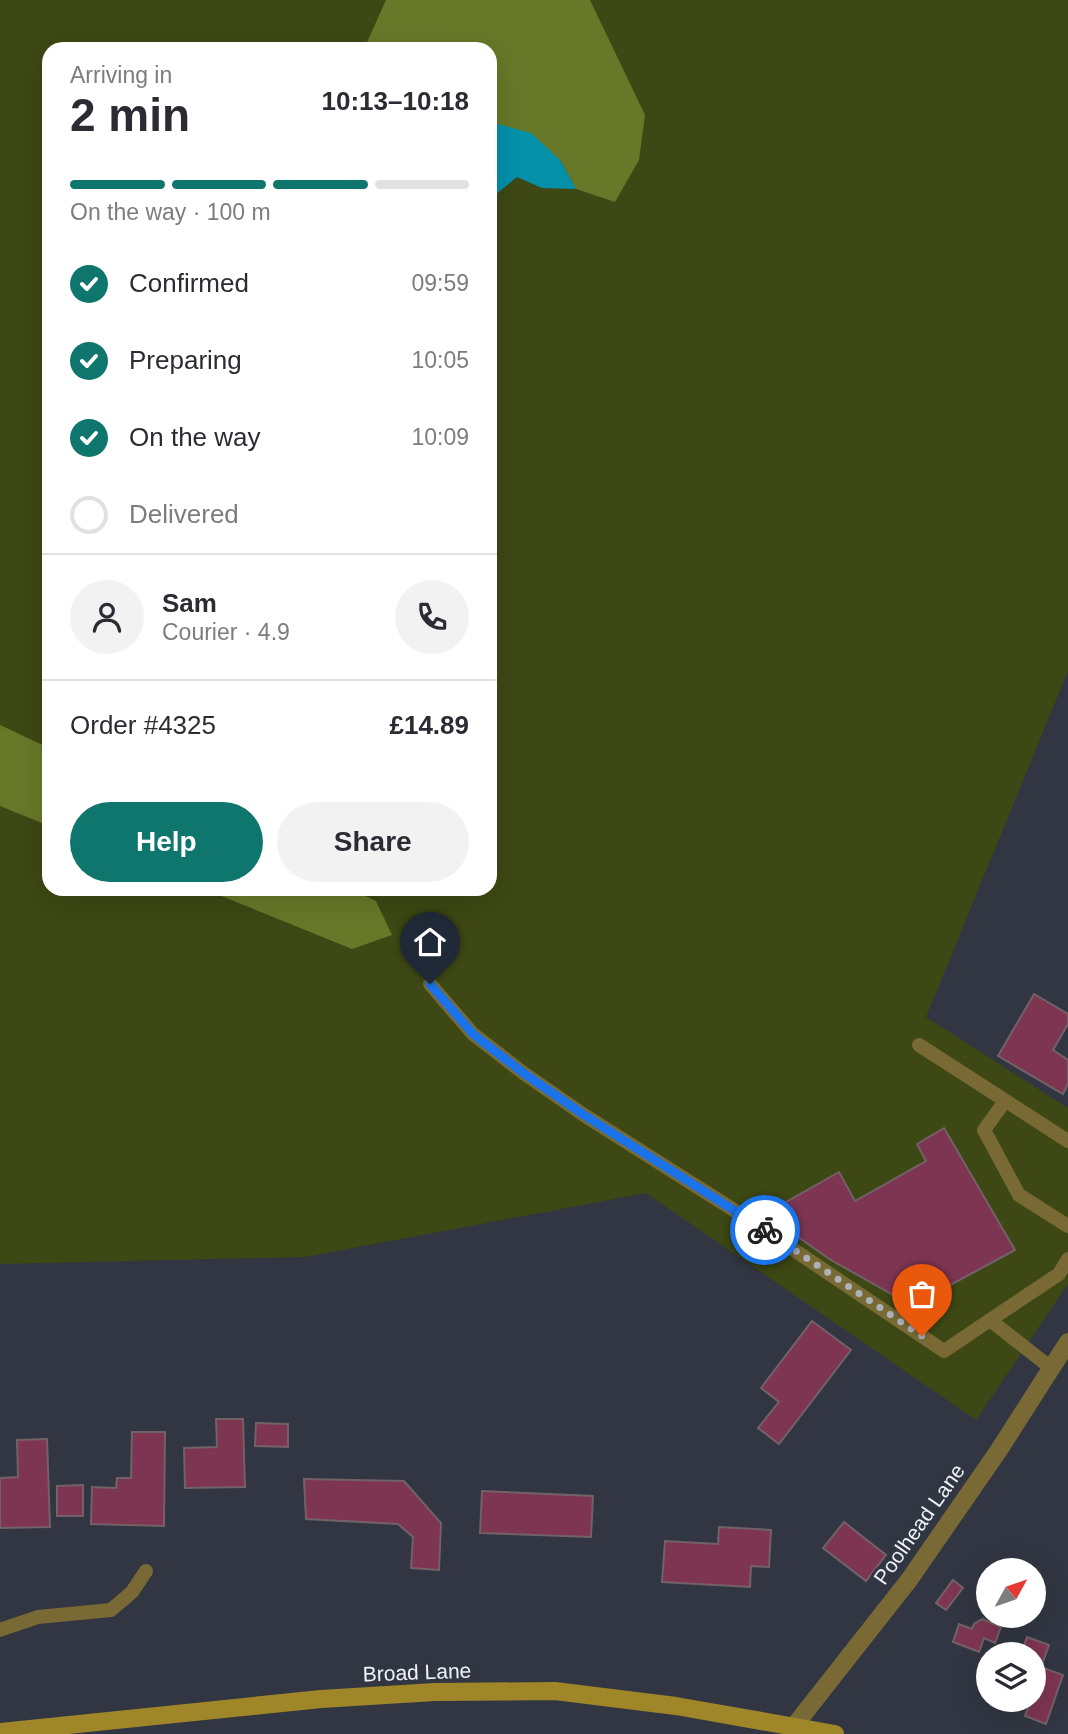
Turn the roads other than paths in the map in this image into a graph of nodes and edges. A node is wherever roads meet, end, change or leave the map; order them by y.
1 (430, 984) dead end
2 (919, 1045) dead end
3 (1005, 1101) junction
4 (1068, 1141) edge
5 (1068, 1226) edge
6 (1068, 1259) edge
7 (990, 1320) junction
8 (1068, 1342) edge
9 (1051, 1368) junction
10 (146, 1571) dead end
11 (0, 1630) edge
12 (795, 1725) junction
13 (0, 1732) edge
14 (835, 1734) edge

1 - 7 lane
2 - 3 lane
3 - 4 lane
3 - 5 lane
6 - 7 lane
7 - 9 lane
8 - 9 street, Poolhead Lane
9 - 12 street, Poolhead Lane
10 - 11 lane
12 - 13 main road, Broad Lane
12 - 14 main road, Broad Lane

